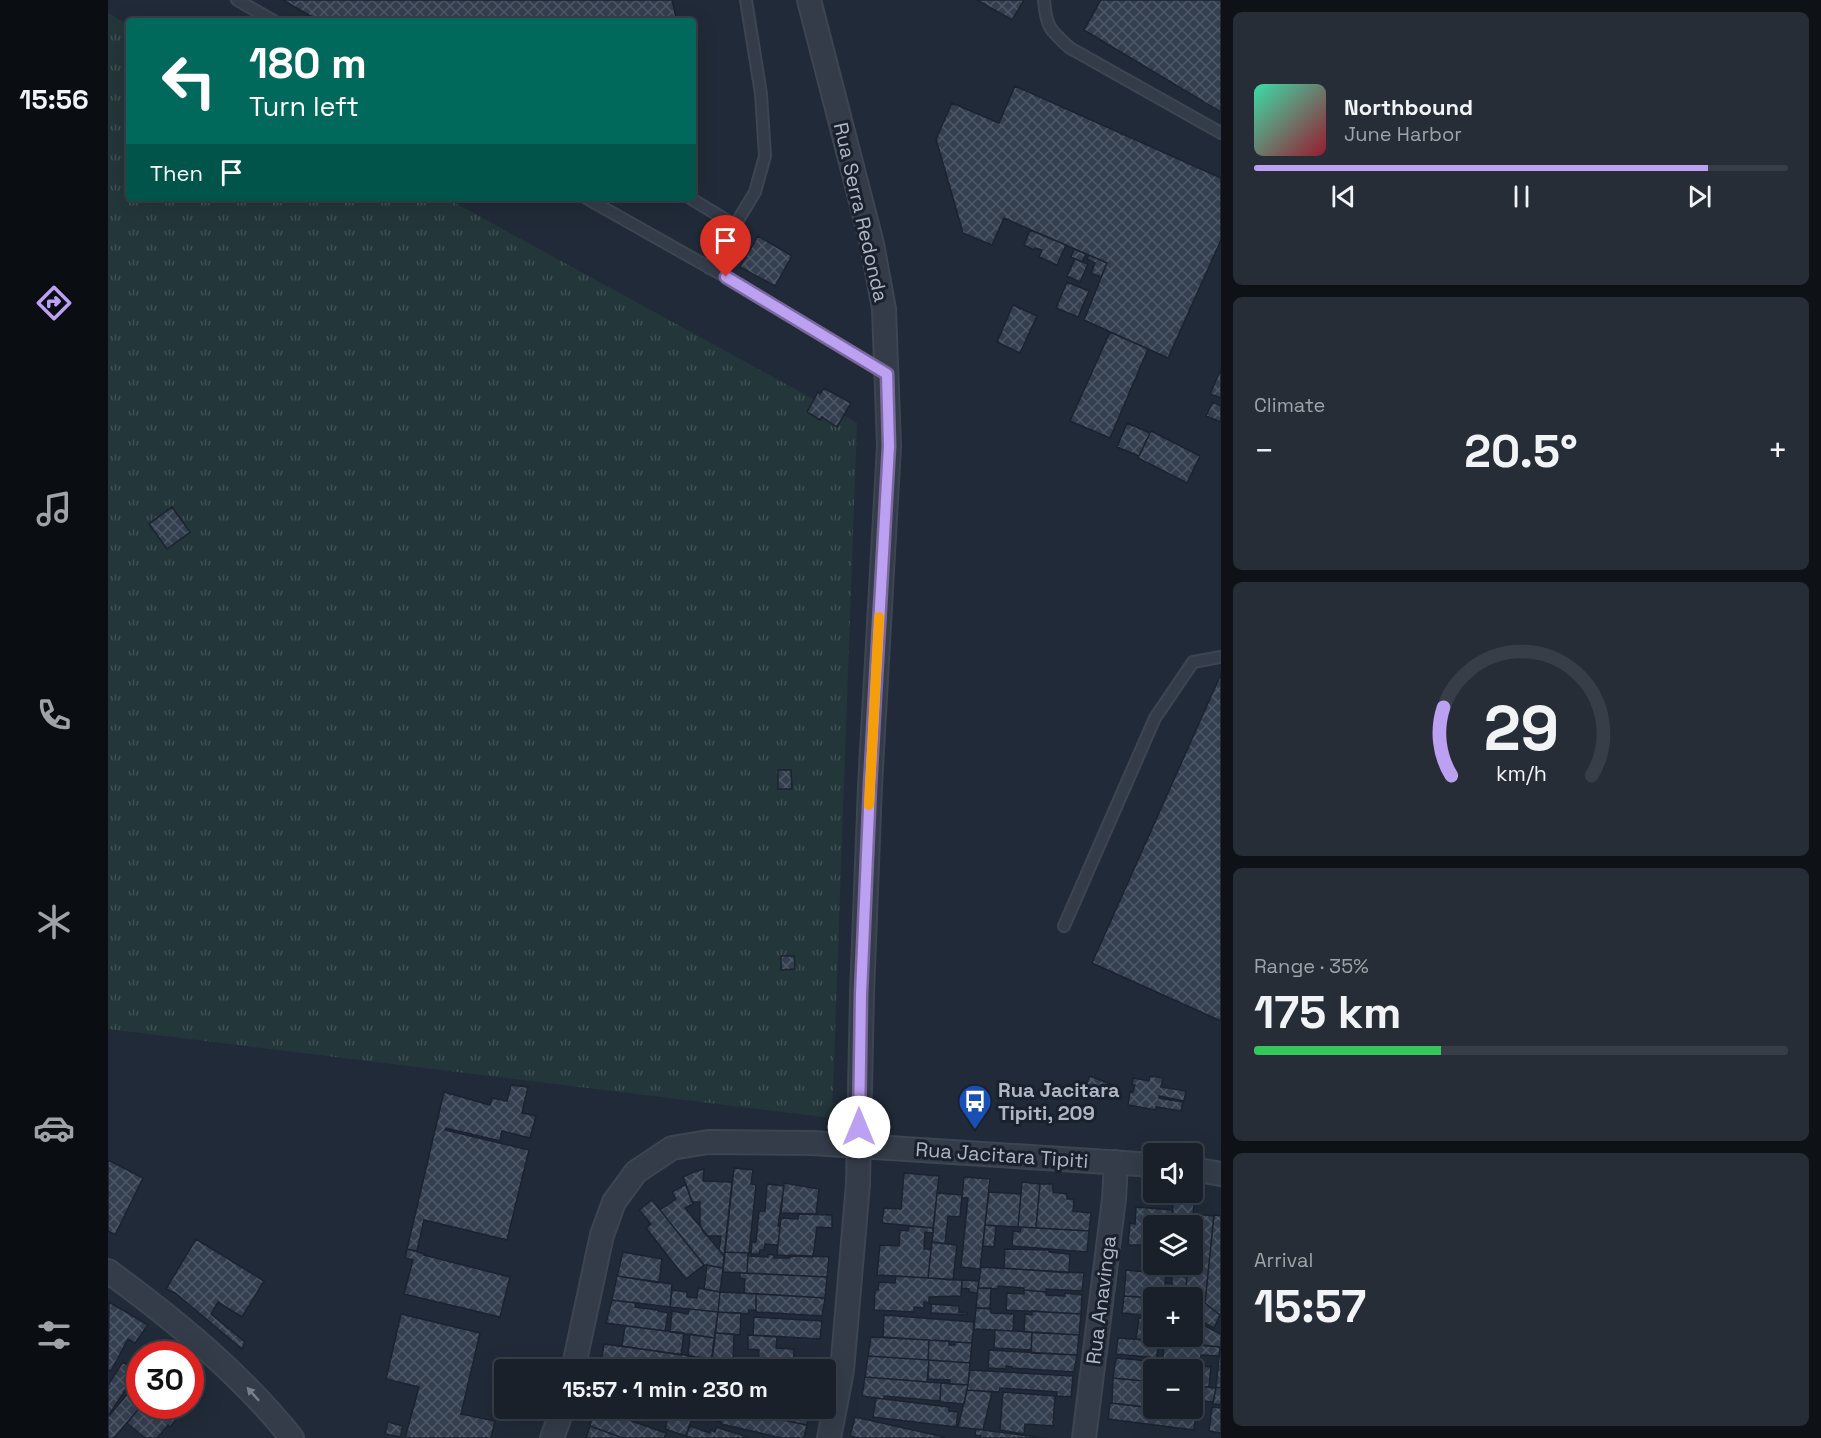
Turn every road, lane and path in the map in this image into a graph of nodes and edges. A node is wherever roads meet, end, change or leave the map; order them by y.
1 (237, 0) edge
2 (746, 0) edge
3 (809, 0) edge
4 (1044, 0) edge
5 (269, 18) edge
6 (1221, 133) edge
7 (591, 201) edge
8 (695, 201) edge
9 (736, 226) junction
10 (709, 268) junction
11 (887, 374) junction
12 (1221, 657) edge
13 (1064, 926) dead end
14 (859, 1146) junction
15 (1116, 1162) junction
16 (1143, 1165) edge
17 (1203, 1171) edge
18 (1221, 1174) edge
19 (108, 1271) edge
20 (575, 1359) edge
21 (559, 1419) edge
22 (292, 1438) edge
23 (552, 1438) edge
24 (829, 1438) edge
25 (1084, 1438) edge

1 - 5 lane
2 - 9 lane
3 - 11 street, Rua Serra Redonda
4 - 6 lane
7 - 10 lane
8 - 9 lane
9 - 10 lane
10 - 11 lane
11 - 14 street, Rua Serra Redonda
12 - 13 lane
14 - 15 street, Rua Jacitara Tipiti
14 - 20 street, Rua Jacitara Tipiti
14 - 24 street, Rua Serra Redonda
15 - 16 street, Rua Jacitara Tipiti
15 - 25 street, Rua Anavinga
17 - 18 street
22 -> 19 street
21 - 23 street

